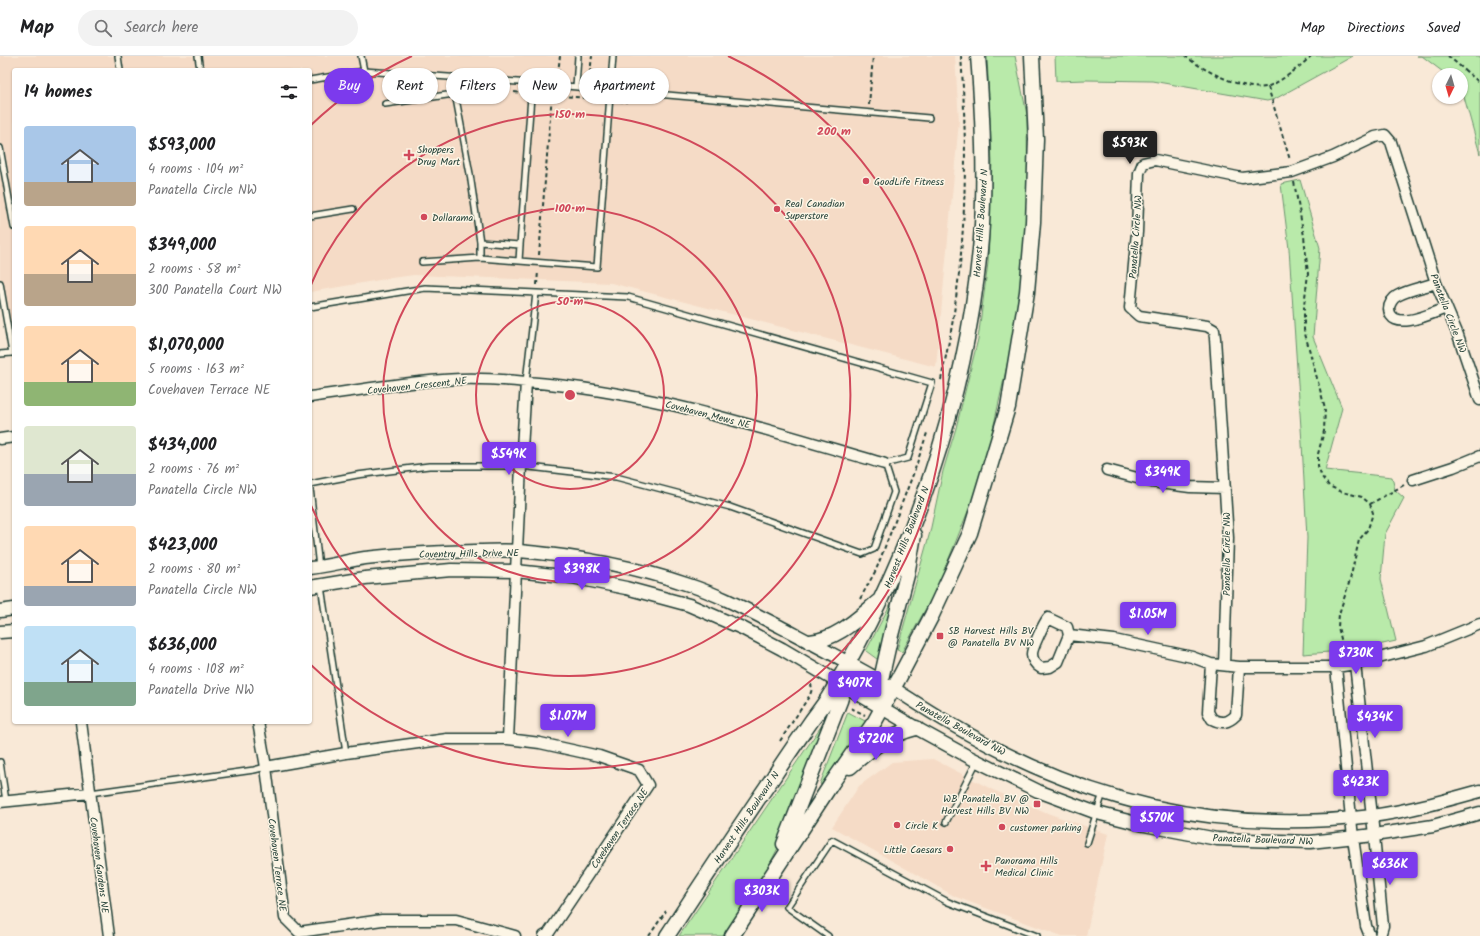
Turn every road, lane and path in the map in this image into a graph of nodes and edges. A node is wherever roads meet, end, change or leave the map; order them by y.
1 (118, 56) edge
2 (198, 56) edge
3 (361, 56) edge
4 (560, 56) edge
5 (578, 56) edge
6 (592, 56) edge
7 (613, 56) edge
8 (873, 56) edge
9 (961, 56) edge
10 (978, 56) edge
11 (1022, 56) edge
12 (1032, 56) edge
13 (1185, 56) edge
14 (1311, 56) edge
15 (1448, 56) edge
16 (120, 68) edge
17 (200, 68) edge
18 (363, 68) edge
19 (559, 68) edge
20 (591, 68) edge
21 (612, 68) edge
22 (374, 72) edge
23 (446, 77) edge
24 (324, 78) edge
25 (312, 80) edge
26 (1480, 83) edge
27 (571, 87) edge
28 (576, 87) junction
29 (579, 87) edge
30 (1268, 87) junction
31 (669, 95) edge
32 (456, 104) edge
33 (530, 104) edge
34 (551, 104) edge
35 (609, 104) edge
36 (869, 105) dead end
37 (929, 118) dead end
38 (1034, 118) junction
39 (0, 148) edge
40 (1292, 172) junction
41 (353, 209) dead end
42 (12, 216) edge
43 (312, 216) edge
44 (480, 242) junction
45 (520, 245) junction
46 (480, 258) junction
47 (519, 261) junction
48 (422, 262) dead end
49 (539, 262) junction
50 (0, 283) edge
51 (1436, 283) junction
52 (536, 293) junction
53 (312, 307) edge
54 (1446, 308) junction
55 (12, 347) edge
56 (12, 352) edge
57 (0, 354) edge
58 (526, 382) junction
59 (940, 382) dead end
60 (312, 397) edge
61 (1480, 400) edge
62 (927, 432) dead end
63 (12, 437) edge
64 (0, 439) edge
65 (1480, 456) edge
66 (885, 464) junction
67 (521, 466) junction
68 (1107, 470) dead end
69 (1413, 480) joint
70 (312, 484) edge
71 (1225, 488) junction
72 (1370, 504) junction
73 (917, 515) junction
74 (312, 520) edge
75 (517, 551) junction
76 (315, 568) edge
77 (516, 571) junction
78 (316, 586) edge
79 (882, 598) junction
80 (858, 603) dead end
81 (12, 609) edge
82 (0, 611) edge
83 (1480, 624) edge
84 (12, 631) edge
85 (0, 632) edge
86 (1069, 634) junction
87 (810, 642) junction
88 (848, 663) junction
89 (1211, 664) junction
90 (1224, 665) junction
91 (1346, 666) junction
92 (1239, 667) junction
93 (880, 681) junction
94 (841, 684) junction
95 (893, 688) junction
96 (848, 706) dead end
97 (882, 708) junction
98 (869, 718) dead end
99 (81, 724) edge
100 (258, 724) edge
101 (916, 728) junction
102 (508, 740) junction
103 (346, 752) junction
104 (977, 761) junction
105 (0, 762) edge
106 (266, 767) junction
107 (832, 784) junction
108 (1480, 791) edge
109 (90, 793) junction
110 (1103, 793) junction
111 (3, 802) edge
112 (1097, 813) junction
113 (1480, 813) edge
114 (1372, 816) junction
115 (1351, 817) junction
116 (946, 822) dead end
117 (1374, 835) junction
118 (1353, 838) junction
119 (1087, 843) dead end
120 (770, 877) junction
121 (109, 936) edge
122 (514, 936) edge
123 (544, 936) edge
124 (667, 936) edge
125 (732, 936) edge
126 (828, 936) edge
127 (1037, 936) edge
128 (1370, 936) edge
129 (1380, 936) edge

1 - 16 lane
2 - 17 lane
3 - 18 lane
4 - 19 path
5 - 28 lane
6 - 20 path
7 - 21 lane
8 - 36 path
9 - 59 path
10 - 73 main road, Harvest Hills Boulevard N
11 - 38 main road
12 - 38 main road
13 - 30 path
14 - 30 path
15 - 26 path
22 - 23 lane
24 - 25 lane
27 - 28 lane
28 - 29 lane
30 - 40 path
31 - 37 lane
32 - 44 lane
33 - 45 lane
34 - 49 path
35 - 49 lane
38 - 95 main road
39 - 42 lane
40 - 51 street, Panatella Circle NW
40 - 71 street, Panatella Circle NW
40 - 72 path
41 - 43 lane
44 - 45 lane
44 - 46 lane
45 - 47 lane
46 - 47 lane
46 - 48 lane
47 - 49 lane
49 - 52 path
50 - 55 lane
51 - 54 street, Panatella Circle NW
51 - 54 street
52 - 53 lane
52 - 58 lane
52 - 66 lane
54 - 61 street, Panatella Circle NW
56 - 57 lane
58 - 60 street, Covehaven Crescent NE
58 - 66 street, Covehaven Mews NE
58 - 67 street
62 - 80 path
63 - 64 street
65 - 69 street
66 - 67 lane
67 - 70 lane
67 - 75 street
68 - 71 street
69 - 72 path
71 - 90 street, Panatella Circle NW
72 - 91 path
73 - 79 main road, Harvest Hills Boulevard N
73 - 93 main road
74 - 76 lane
75 - 76 street, Coventry Hills Drive NE
75 - 77 street
75 - 87 street, Coventry Hills Drive NE
77 - 78 street, Coventry Hills Drive NE
77 - 94 street, Coventry Hills Drive NE
77 - 102 street
78 - 103 lane
79 - 87 main road
79 - 88 main road, Harvest Hills Boulevard N
81 - 82 street
83 - 91 street
84 - 85 street
86 - 86 street
86 - 89 street
87 - 88 street, Coventry Hills Drive NE
88 - 93 street, Panatella Boulevard NW
88 - 94 main road
89 - 90 street
89 - 92 street
90 - 92 street
91 - 92 street
91 - 114 street
91 - 115 street
93 - 95 street, Panatella Boulevard NW
93 - 97 main road
94 - 97 street, Panatella Boulevard NW
94 - 120 main road
94 - 124 main road, Harvest Hills Boulevard N
95 - 97 main road
95 - 110 street, Panatella Boulevard NW
96 - 98 path
97 - 101 street, Panatella Boulevard NW
97 - 107 main road
99 - 109 street, Covehaven Gardens NE
100 - 106 street, Covehaven Terrace NE
101 - 104 street, Panatella Boulevard NW
101 - 107 main road
102 - 103 street, Covehaven Terrace NE
102 - 123 street, Covehaven Terrace NE
103 - 106 street, Covehaven Terrace NE
104 - 112 street, Panatella Boulevard NW
104 - 116 lane
105 - 111 lane
106 - 109 lane
106 - 122 street, Covehaven Terrace NE
107 - 120 main road
108 - 114 street, Panatella Boulevard NW
109 - 111 street
109 - 121 street, Covehaven Gardens NE
110 - 112 lane
110 - 115 street, Panatella Boulevard NW
112 - 118 street, Panatella Boulevard NW
112 - 119 lane
113 - 117 street, Panatella Boulevard NW
114 - 115 street, Panatella Boulevard NW
114 - 117 street
115 - 118 street
117 - 118 street, Panatella Boulevard NW
117 - 129 street
118 - 128 street
120 - 125 main road
126 - 127 lane

